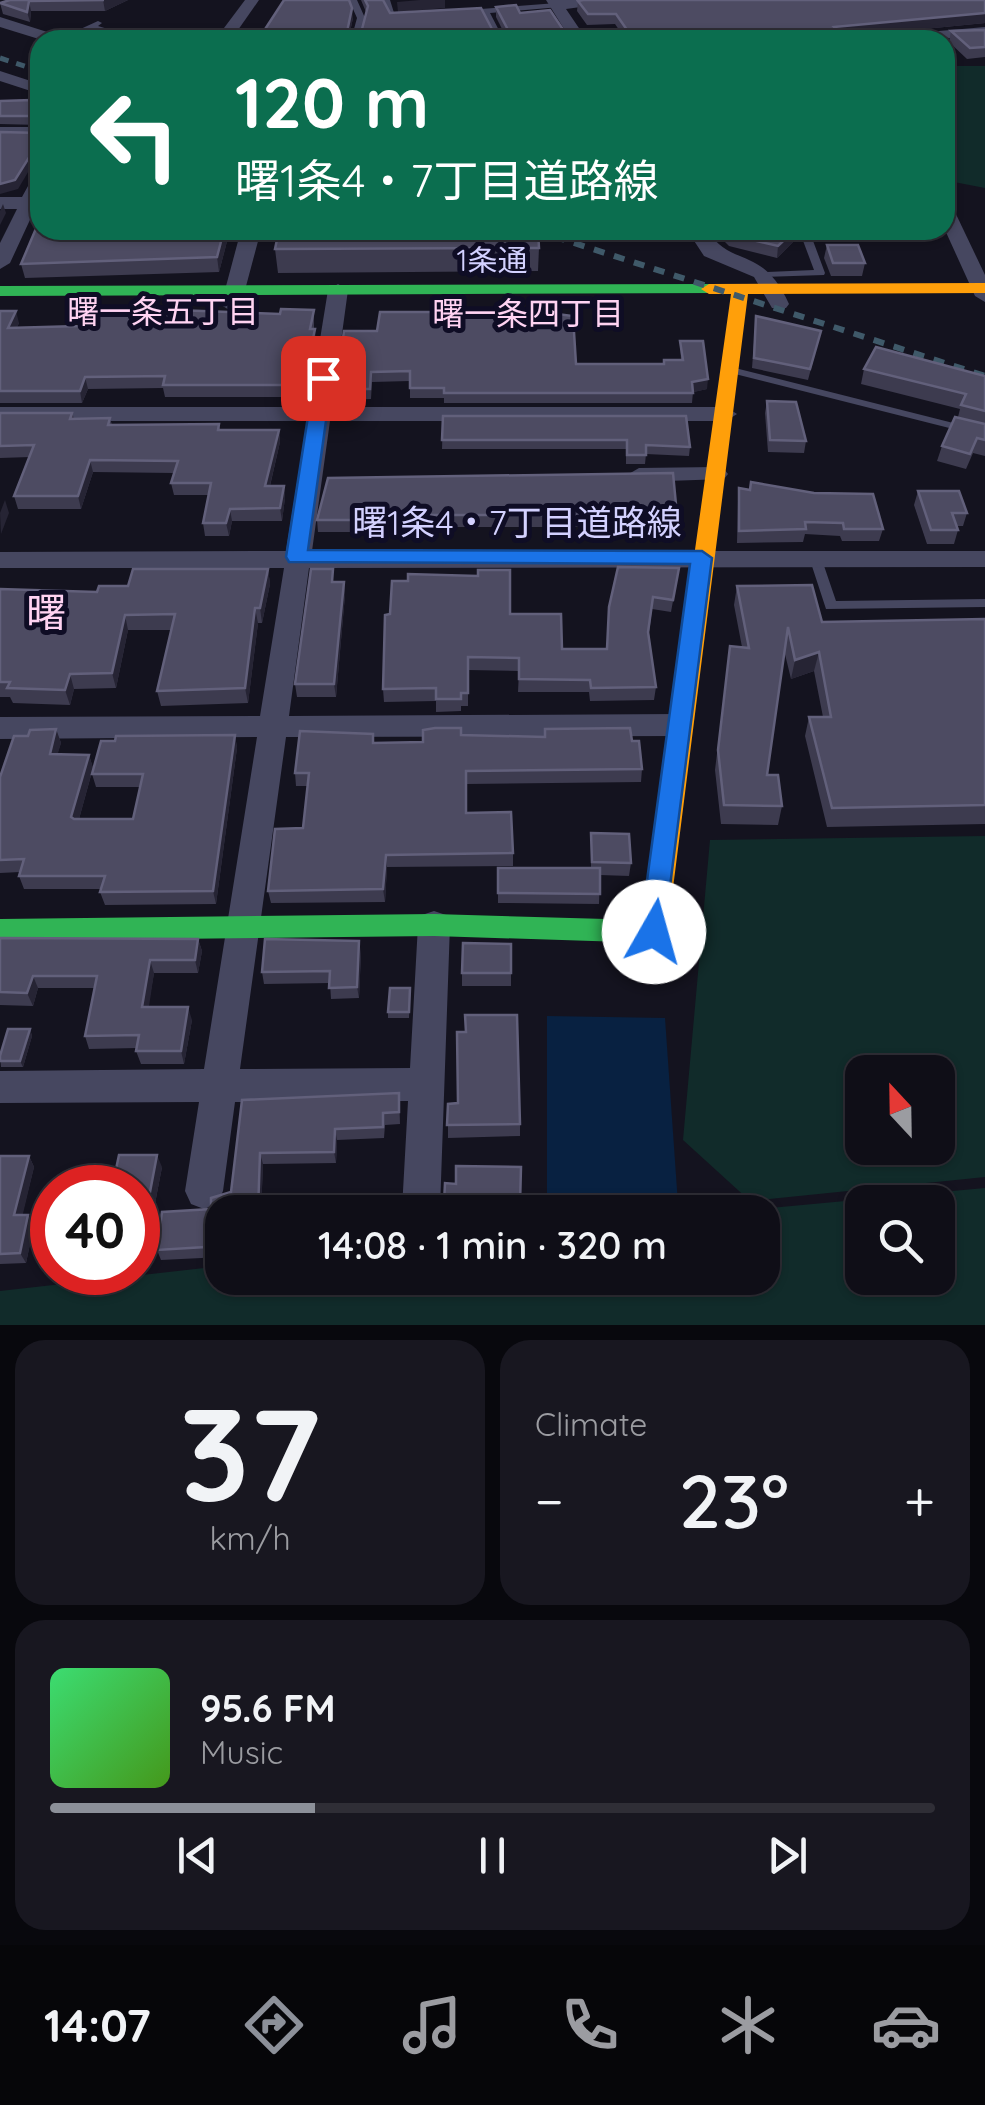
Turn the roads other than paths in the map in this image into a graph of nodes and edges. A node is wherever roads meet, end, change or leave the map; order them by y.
1 (252, 0) edge
2 (353, 0) edge
3 (386, 0) edge
4 (625, 0) edge
5 (555, 3) edge
6 (484, 11) junction
7 (448, 14) edge
8 (410, 17) edge
9 (104, 20) dead end
10 (0, 22) edge
11 (91, 26) junction
12 (31, 30) edge
13 (81, 30) edge
14 (105, 30) edge
15 (230, 30) edge
16 (358, 30) edge
17 (494, 30) edge
18 (572, 30) edge
19 (985, 32) edge
20 (955, 35) edge
21 (0, 76) edge
22 (30, 86) edge
23 (0, 132) edge
24 (30, 132) edge
25 (0, 203) edge
26 (30, 203) edge
27 (30, 210) edge
28 (955, 232) edge
29 (248, 240) edge
30 (703, 240) edge
31 (808, 240) edge
32 (0, 263) edge
33 (773, 289) junction
34 (0, 291) edge
35 (984, 294) edge
36 (739, 296) junction
37 (233, 298) junction
38 (337, 298) junction
39 (0, 306) edge
40 (731, 370) junction
41 (0, 414) edge
42 (316, 414) junction
43 (726, 414) junction
44 (985, 434) edge
45 (716, 474) junction
46 (618, 476) edge
47 (297, 557) junction
48 (702, 558) junction
49 (815, 558) junction
50 (985, 559) edge
51 (0, 560) edge
52 (985, 603) edge
53 (678, 726) junction
54 (0, 728) edge
55 (269, 728) junction
56 (434, 926) junction
57 (240, 928) junction
58 (0, 930) edge
59 (428, 1084) junction
60 (220, 1085) junction
61 (0, 1087) edge
62 (204, 1190) dead end
63 (422, 1195) edge

1 - 15 street
2 - 16 lane
3 - 8 lane
4 - 5 street
5 - 6 lane
5 - 18 street
6 - 7 lane
6 - 17 lane
9 - 11 lane
10 - 12 street
11 - 13 lane
11 - 14 lane
19 - 20 street
21 - 22 street
23 - 24 street
25 - 26 street
27 - 32 street
28 - 35 street
29 - 37 street
30 - 33 street
31 - 33 lane
33 - 35 street, 1条通
33 - 36 street, 1条通
34 - 37 street, 1条通
36 - 38 street, 1条通
36 - 40 street, 曙1条4・7丁目道路線
37 - 38 street, 1条通
37 - 39 street, 1条通
38 - 42 street
40 - 43 street, 曙1条4・7丁目道路線
40 - 44 lane
41 - 42 street
42 - 43 street
42 - 47 street
43 - 45 street, 曙1条4・7丁目道路線
45 - 46 street
45 - 48 street, 曙1条4・7丁目道路線
47 - 48 street, 曙1条4・7丁目道路線
47 - 51 street, 曙1条4・7丁目道路線
47 - 55 street
48 - 49 street
48 - 53 street
49 - 50 street
49 - 52 lane
53 - 55 street
53 - 56 street
54 - 55 street
55 - 57 street
56 - 57 street
56 - 59 street
57 - 58 street
57 - 60 street
59 - 60 street
59 - 63 street
60 - 61 street
60 - 62 street

